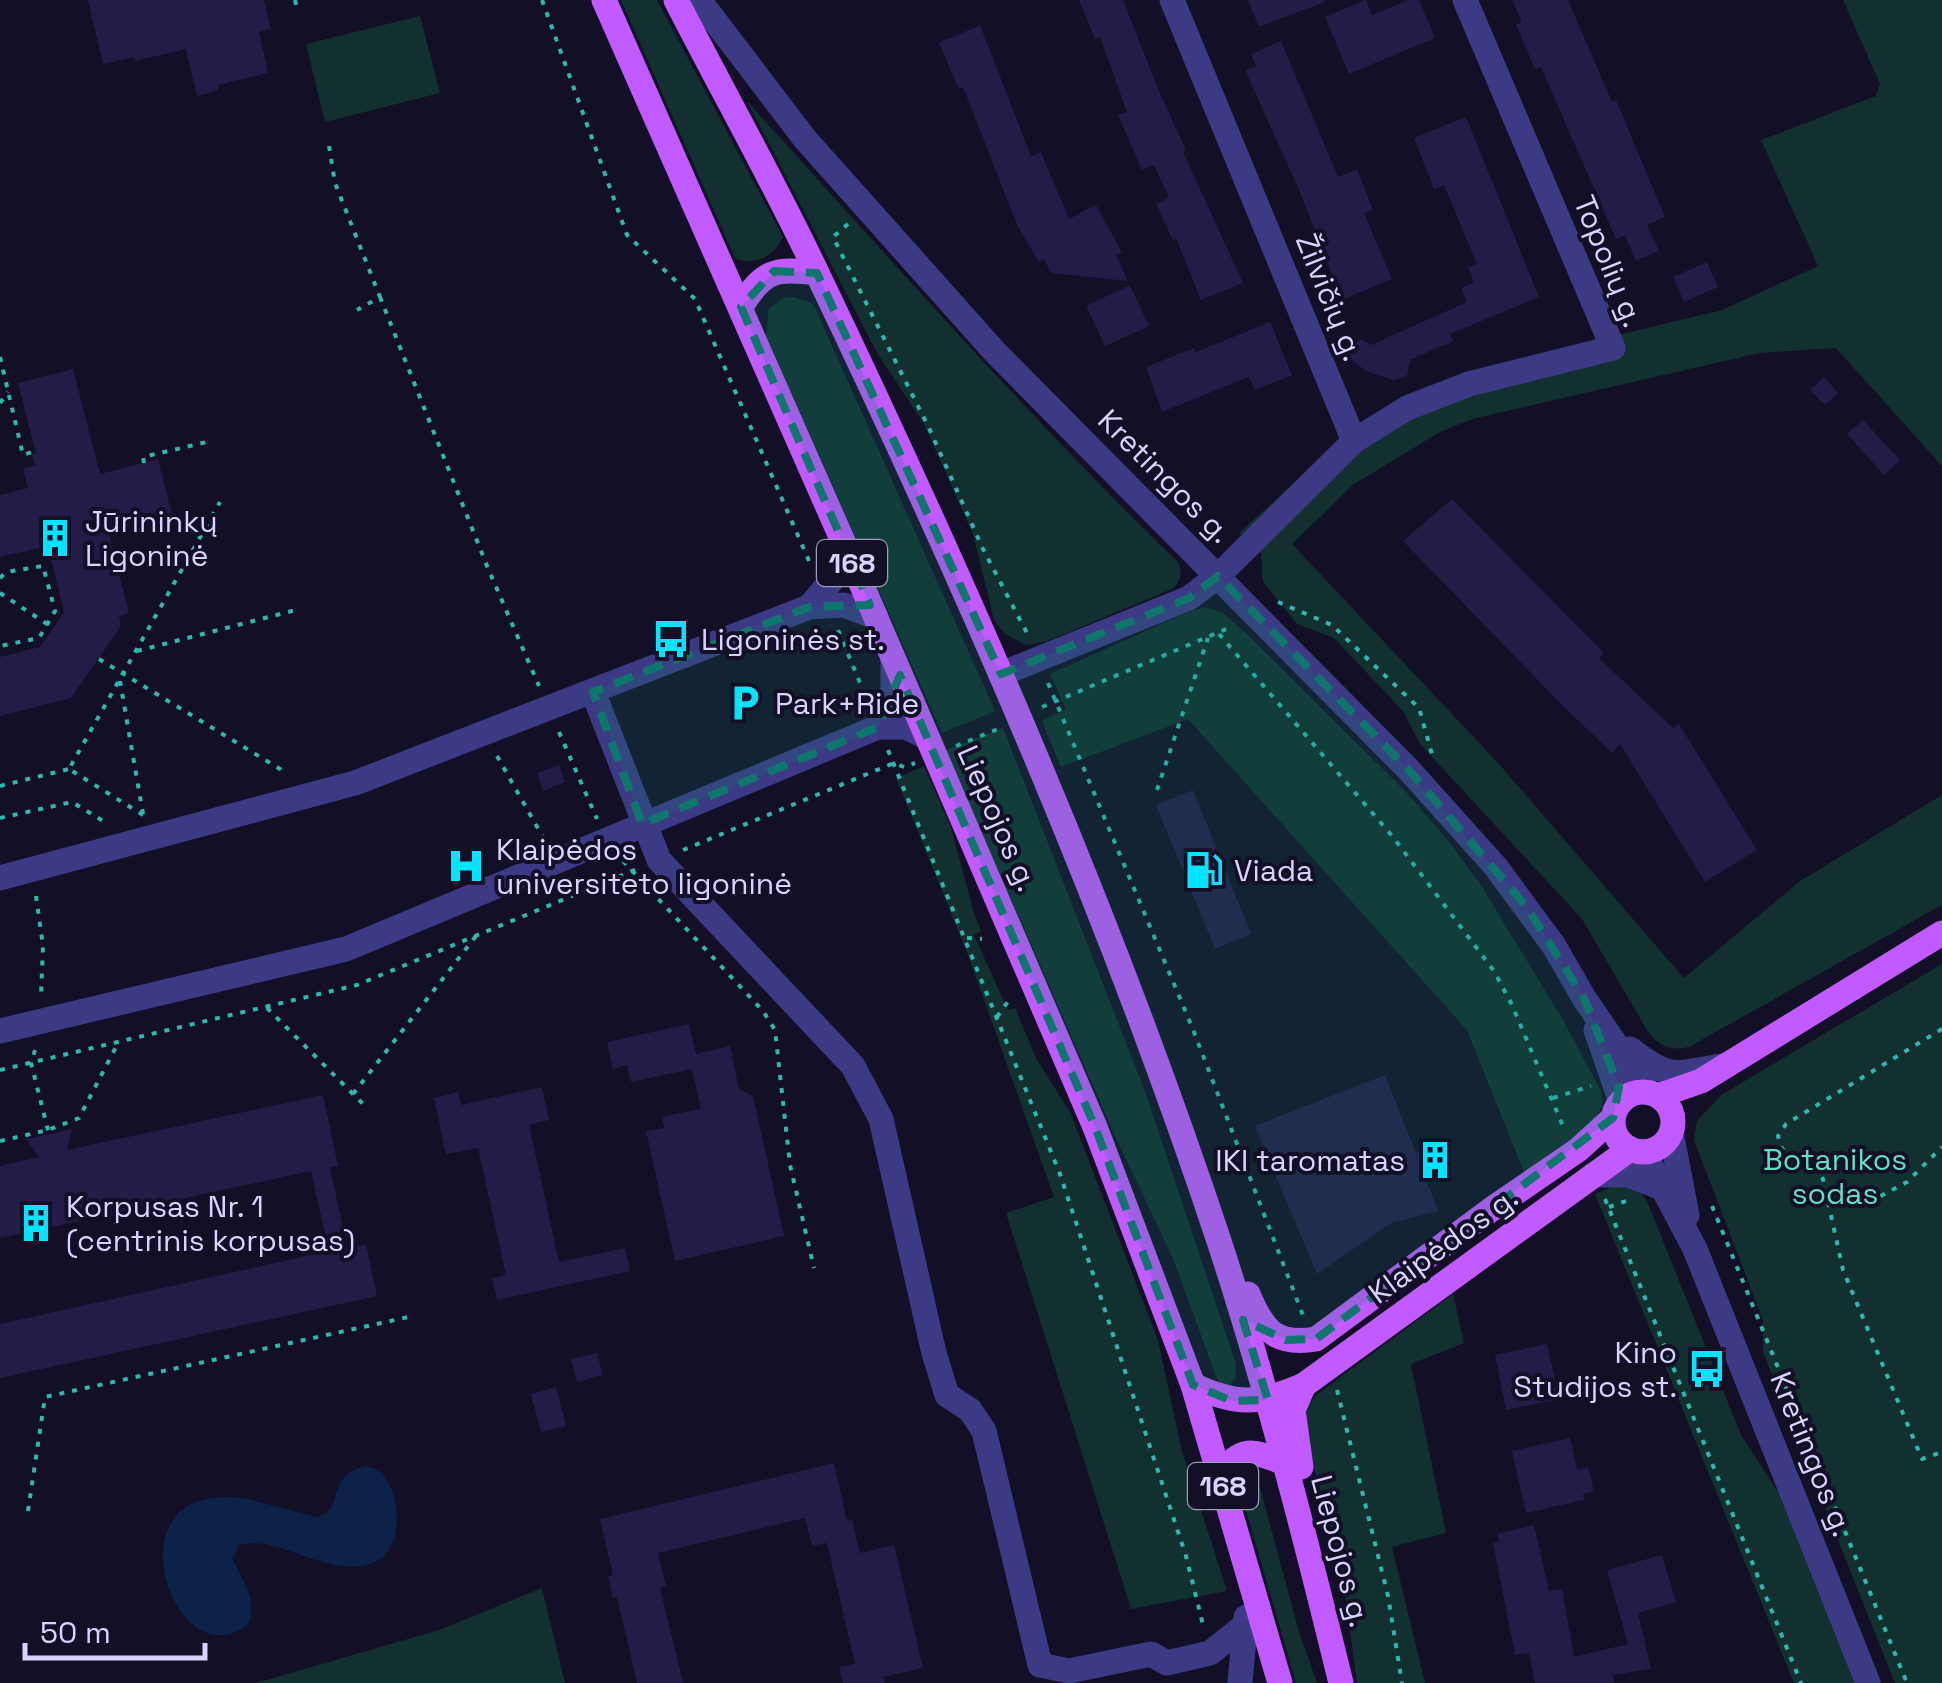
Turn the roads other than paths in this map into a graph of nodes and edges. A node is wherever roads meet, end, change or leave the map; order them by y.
1 (604, 0) edge
2 (676, 0) edge
3 (699, 0) edge
4 (1172, 0) edge
5 (1465, 0) edge
6 (817, 273) junction
7 (741, 307) junction
8 (1354, 441) junction
9 (842, 539) junction
10 (1218, 576) junction
11 (820, 602) junction
12 (876, 617) junction
13 (893, 658) junction
14 (1001, 674) junction
15 (593, 692) junction
16 (878, 727) junction
17 (931, 747) junction
18 (642, 824) junction
19 (0, 878) edge
20 (1942, 934) edge
21 (1584, 998) junction
22 (0, 1032) edge
23 (1610, 1034) junction
24 (1729, 1064) junction
25 (1701, 1080) junction
26 (1653, 1094) junction
27 (1617, 1110) junction
28 (1672, 1127) junction
29 (1636, 1150) junction
30 (1594, 1174) junction
31 (1662, 1188) junction
32 (1695, 1249) junction
33 (1229, 1272) junction
34 (1304, 1385) junction
35 (1193, 1386) junction
36 (1268, 1400) junction
37 (1284, 1463) junction
38 (1220, 1477) junction
39 (1296, 1508) junction
40 (1252, 1588) junction
41 (1244, 1626) junction
42 (1210, 1653) junction
43 (1237, 1683) edge
44 (1280, 1683) edge
45 (1342, 1683) edge
46 (1868, 1683) edge

1 - 7 main road, Liepojos g. / 168
2 - 6 main road, Liepojos g. / 168
3 - 10 street, Kretingos g.
4 - 8 street, Žilvičių g.
5 - 8 street, Topolių g.
6 - 7 main road
6 - 14 main road, Liepojos g. / 168
7 - 9 main road, Liepojos g. / 168
8 - 10 street
9 - 11 street
9 - 12 main road, Liepojos g. / 168
10 - 14 street
10 - 21 street, Kretingos g.
11 - 12 street
11 - 15 street
12 - 13 main road, Liepojos g. / 168
13 - 16 street
13 - 17 main road, Liepojos g. / 168
14 - 33 main road, Liepojos g. / 168
15 - 18 street
15 - 19 street
16 - 17 street
16 - 18 street
17 - 35 main road, Liepojos g. / 168
18 - 22 street
18 - 42 street
20 - 24 main road
21 - 23 street, Kretingos g.
21 - 27 street, Kretingos g.
23 - 24 street
23 - 26 street, Kretingos g.
24 - 25 main road
25 - 26 main road
25 - 28 main road
26 - 27 main road
26 - 28 main road
27 - 29 main road
27 - 33 main road
28 - 29 main road
28 - 32 street, Kretingos g.
29 - 30 main road, Klaipėdos g.
29 - 31 street, Kretingos g.
30 - 31 street
30 - 34 main road, Klaipėdos g.
31 - 32 street, Kretingos g.
32 - 46 street, Kretingos g.
33 - 36 main road, Liepojos g. / 168
34 - 36 main road, Klaipėdos g.
34 - 39 main road
35 - 36 main road
35 - 38 main road, Liepojos g. / 168
36 - 37 main road, Liepojos g. / 168
37 - 38 main road
37 - 39 main road, Liepojos g. / 168
38 - 40 main road, Liepojos g. / 168
39 - 45 main road, Liepojos g. / 168
40 - 41 street
40 - 44 main road, Liepojos g. / 168
41 - 42 street
41 - 43 street
42 - 43 street

